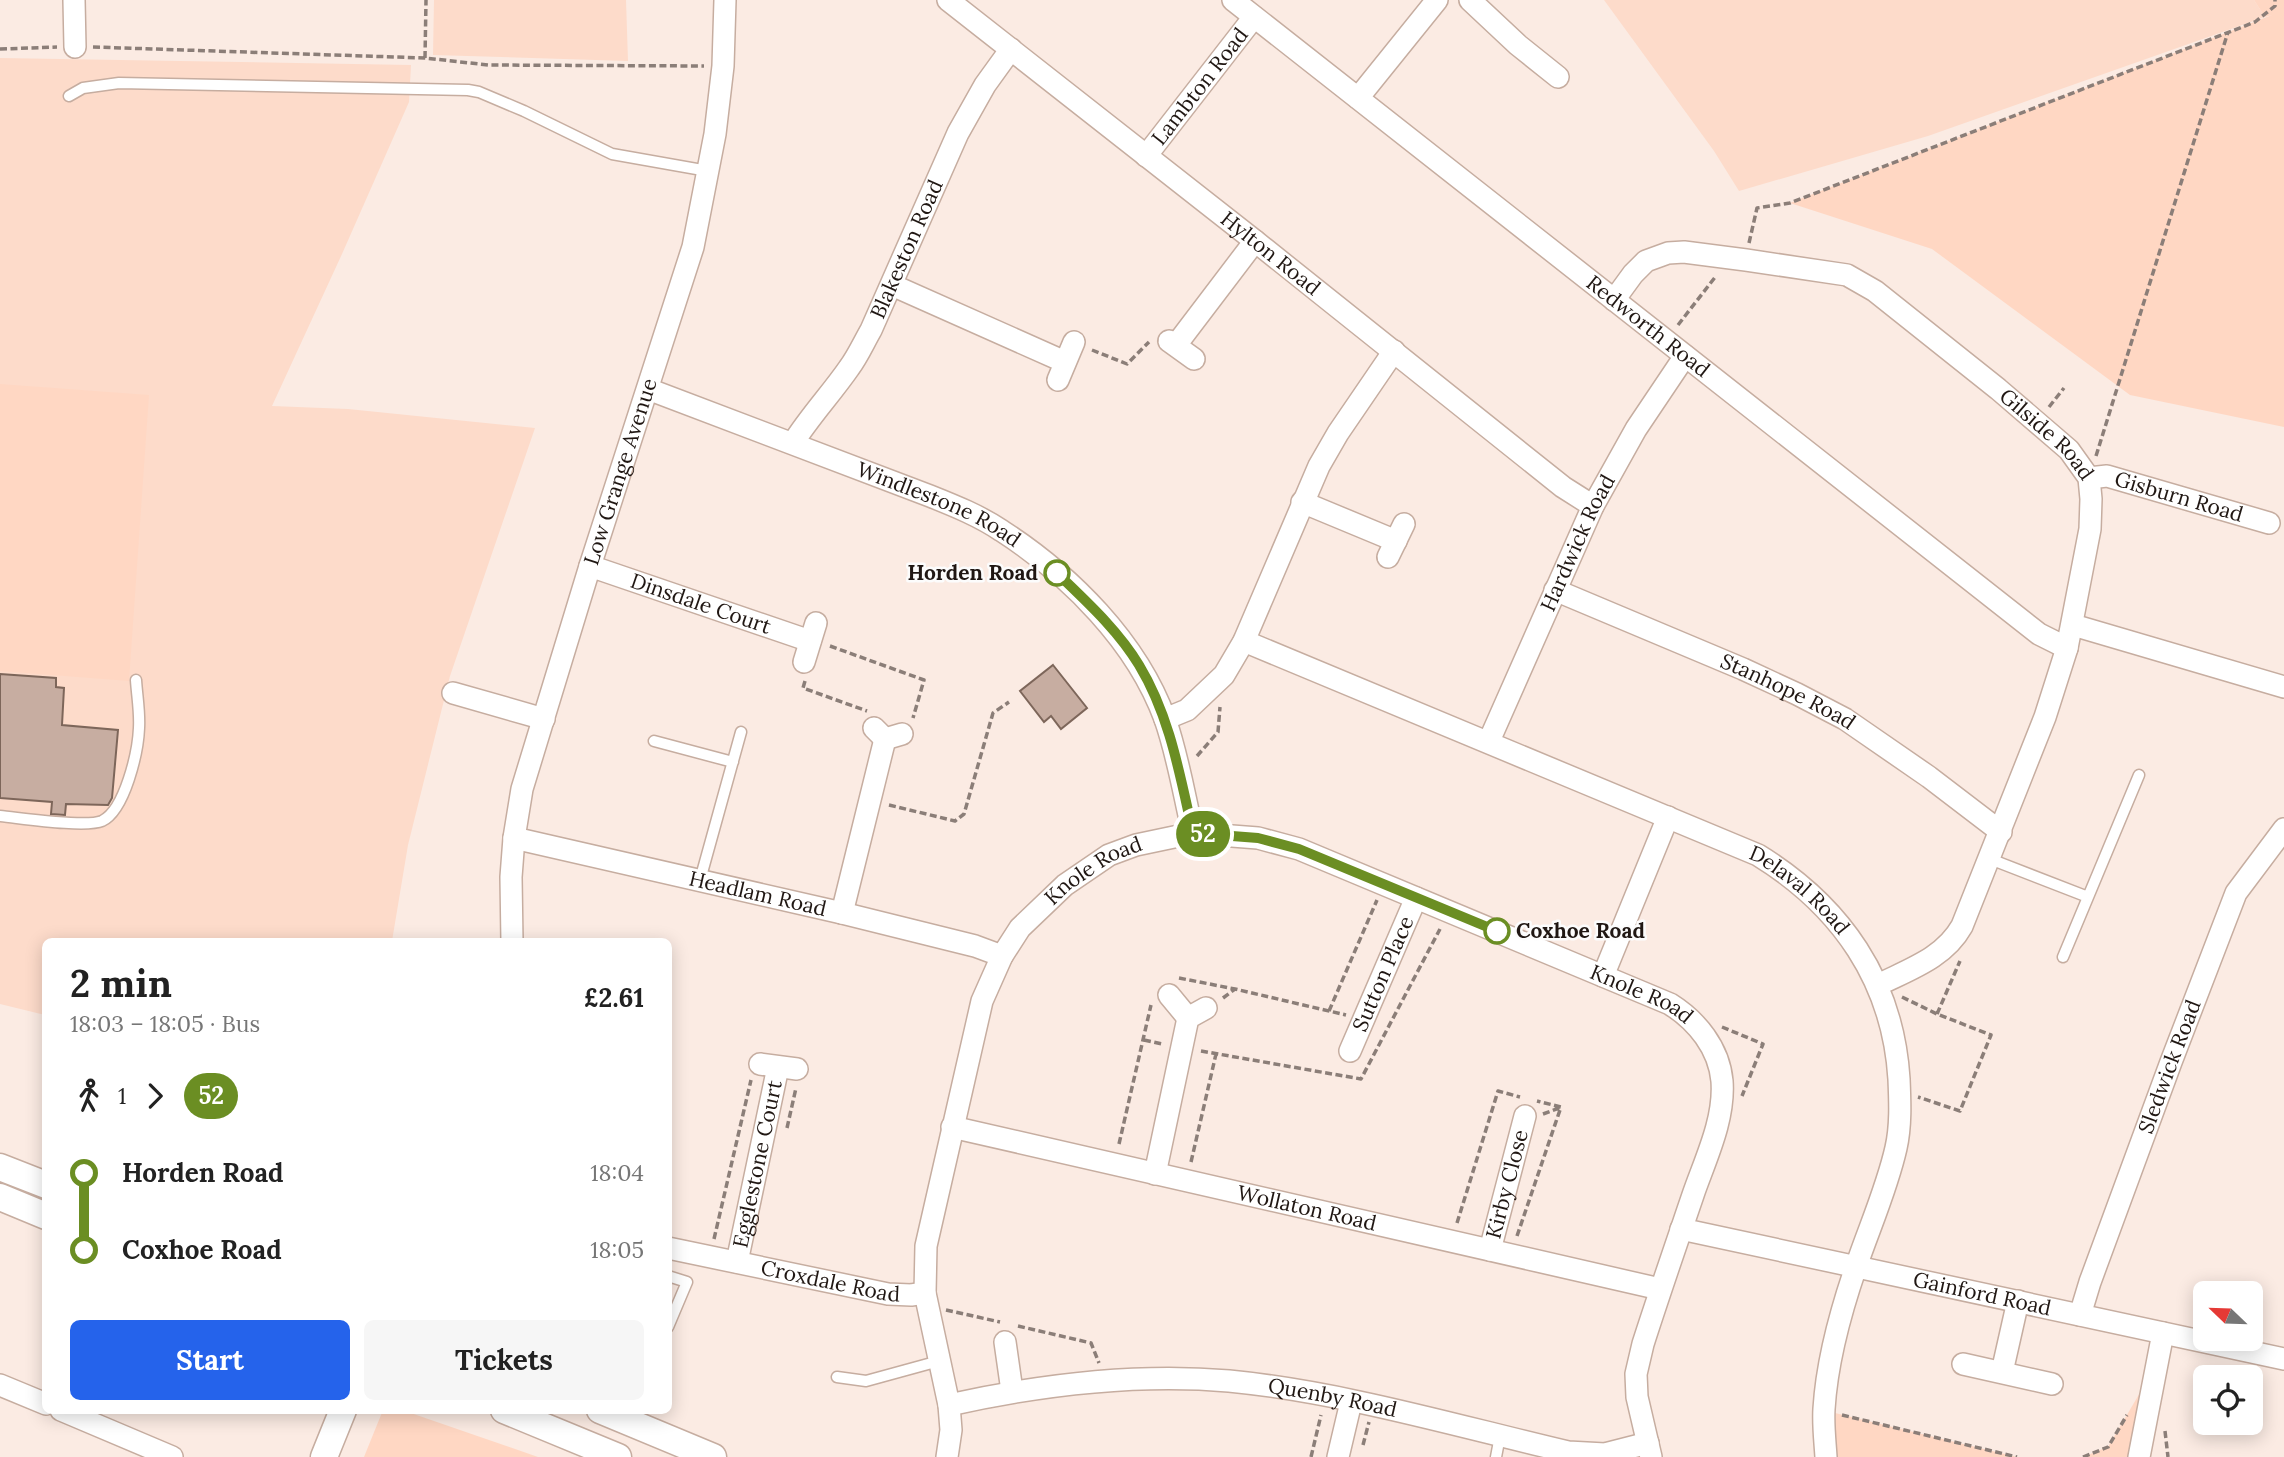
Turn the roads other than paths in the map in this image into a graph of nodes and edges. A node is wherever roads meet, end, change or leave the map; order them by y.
1 (74, 0) edge
2 (725, 0) edge
3 (948, 0) edge
4 (1233, 0) edge
5 (1437, 0) edge
6 (1470, 0) edge
7 (1254, 17) junction
8 (75, 47) road end
9 (1011, 49) junction
10 (1562, 80) dead end
11 (69, 96) dead end
12 (1358, 98) junction
13 (1146, 156) junction
14 (708, 172) junction
15 (1255, 241) junction
16 (891, 285) junction
17 (1614, 300) junction
18 (1394, 351) junction
19 (1685, 356) junction
20 (1194, 359) dead end
21 (1066, 361) road end
22 (648, 389) junction
23 (793, 443) junction
24 (2089, 478) junction
25 (1302, 502) junction
26 (1593, 506) junction
27 (2269, 523) dead end
28 (1396, 541) dead end
29 (590, 566) junction
30 (1555, 590) junction
31 (2073, 625) junction
32 (1244, 641) junction
33 (2067, 648) junction
34 (804, 662) road end
35 (136, 680) dead end
36 (2284, 687) edge
37 (453, 693) dead end
38 (544, 719) junction
39 (1165, 719) junction
40 (741, 732) dead end
41 (887, 734) road end
42 (654, 741) dead end
43 (1489, 741) junction
44 (733, 762) junction
45 (2139, 775) dead end
46 (0, 816) edge
47 (1668, 817) junction
48 (2284, 829) edge
49 (2001, 832) junction
50 (1193, 833) junction
51 (514, 838) junction
52 (1990, 859) junction
53 (700, 880) junction
54 (2088, 897) junction
55 (1416, 898) junction
56 (842, 913) junction
57 (512, 938) edge
58 (1002, 956) junction
59 (2063, 957) dead end
60 (1603, 976) junction
61 (1878, 985) junction
62 (1164, 991) road end
63 (1350, 1051) dead end
64 (778, 1066) dead end
65 (1534, 1111) dead end
66 (952, 1128) junction
67 (5, 1169) edge
68 (1155, 1174) junction
69 (42, 1183) edge
70 (0, 1197) edge
71 (42, 1214) edge
72 (1681, 1229) junction
73 (672, 1249) edge
74 (1490, 1250) junction
75 (737, 1262) junction
76 (1856, 1267) junction
77 (672, 1277) edge
78 (1660, 1289) junction
79 (926, 1299) junction
80 (2018, 1301) junction
81 (2080, 1315) junction
82 (672, 1318) edge
83 (2163, 1333) junction
84 (1004, 1342) dead end
85 (2284, 1359) edge
86 (939, 1362) junction
87 (1963, 1364) dead end
88 (2002, 1372) junction
89 (837, 1377) dead end
90 (2052, 1384) dead end
91 (0, 1385) edge
92 (1012, 1391) junction
93 (42, 1402) edge
94 (1351, 1402) junction
95 (949, 1405) junction
96 (68, 1414) edge
97 (341, 1414) edge
98 (514, 1414) edge
99 (610, 1414) edge
100 (1498, 1447) edge
101 (136, 1450) edge
102 (1649, 1450) edge
103 (172, 1457) edge
104 (324, 1457) edge
105 (618, 1457) edge
106 (713, 1457) edge
107 (947, 1457) edge
108 (1338, 1457) edge
109 (1826, 1457) edge
110 (2139, 1457) edge

1 - 8 street
2 - 14 street, Low Grange Avenue
3 - 9 street, Hylton Road
4 - 7 street, Redworth Road
5 - 12 street
6 - 10 street
7 - 12 street, Redworth Road
7 - 13 street, Lambton Road
9 - 13 street, Hylton Road
9 - 16 street, Blakeston Road
11 - 14 lane
12 - 17 street, Redworth Road
13 - 15 street, Hylton Road
14 - 22 street, Low Grange Avenue
15 - 18 street, Hylton Road
15 - 20 street
16 - 21 street
16 - 23 street, Blakeston Road
17 - 19 street, Redworth Road
17 - 24 street, Gilside Road
18 - 25 street
18 - 26 street, Hylton Road
19 - 26 street, Hardwick Road
19 - 33 street, Redworth Road
22 - 23 street, Windlestone Road
22 - 29 street, Low Grange Avenue
23 - 39 street, Windlestone Road
24 - 27 street, Gisburn Road
24 - 31 street, Gilside Road
25 - 28 street
25 - 32 street
26 - 30 street, Hardwick Road
29 - 34 street, Dinsdale Court
29 - 38 street, Low Grange Avenue
30 - 43 street, Hardwick Road
30 - 49 street, Stanhope Road
31 - 33 street, Gilside Road
31 - 36 street
32 - 39 street
32 - 43 street, Delaval Road
33 - 49 street, Gilside Road
35 - 46 lane
37 - 38 street
38 - 51 street, Low Grange Avenue
39 - 50 street, Windlestone Road
40 - 44 lane
41 - 56 street
42 - 44 lane
43 - 47 street, Delaval Road
44 - 53 lane
45 - 54 lane
47 - 60 street
47 - 61 street, Delaval Road
48 - 81 street, Sledwick Road
49 - 52 street, Gilside Road
50 - 55 street, Knole Road
50 - 58 street, Knole Road
51 - 53 street, Headlam Road
51 - 57 street, Low Grange Avenue
52 - 54 lane
52 - 61 street, Gilside Road
53 - 56 street, Headlam Road
54 - 59 lane
55 - 60 street, Knole Road
55 - 63 street, Sutton Place
56 - 58 street, Headlam Road
58 - 66 street, Knole Road
60 - 72 street, Knole Road
61 - 76 street, Delaval Road
62 - 68 street
64 - 75 street, Egglestone Court
65 - 74 street, Kirby Close
66 - 68 street, Wollaton Road
66 - 79 street, Knole Road
67 - 69 street
67 - 70 street
68 - 74 street, Wollaton Road
70 - 71 street
72 - 76 street, Gainford Road
72 - 78 street, Knole Road
73 - 75 street, Croxdale Road
74 - 78 street, Wollaton Road
75 - 79 street, Croxdale Road
76 - 80 street, Gainford Road
76 - 109 street, Delaval Road
77 - 82 lane
78 - 102 street, Knole Road
79 - 86 street, Knole Road
80 - 81 street, Gainford Road
80 - 88 street
81 - 83 street, Gainford Road
83 - 85 street, Gainford Road
83 - 110 street
84 - 92 street
86 - 89 lane
86 - 95 street, Knole Road
87 - 88 street
88 - 90 street
91 - 93 street
92 - 94 street, Quenby Road
92 - 95 street, Quenby Road
94 - 100 street, Quenby Road
94 - 108 street
95 - 107 street, Knole Road
96 - 101 street
97 - 104 street
98 - 105 street
99 - 106 street
100 - 102 street, Quenby Road
101 - 103 street

